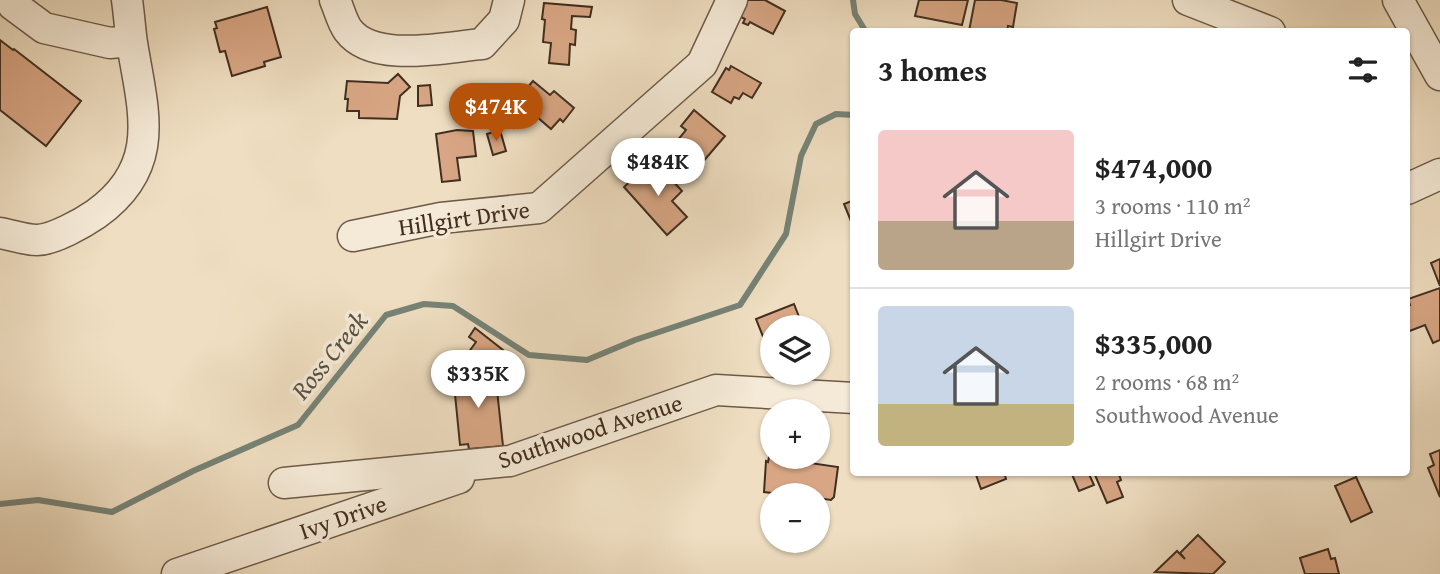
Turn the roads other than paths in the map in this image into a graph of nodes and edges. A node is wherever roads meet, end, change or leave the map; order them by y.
1 (127, 0) edge
2 (335, 0) edge
3 (509, 0) edge
4 (732, 0) edge
5 (1188, 0) edge
6 (1398, 0) edge
7 (13, 5) dead end
8 (1260, 28) edge
9 (1410, 28) edge
10 (1413, 36) edge
11 (131, 40) junction
12 (1440, 75) edge
13 (1440, 174) edge
14 (1410, 188) edge
15 (0, 233) edge
16 (353, 236) dead end
17 (850, 398) edge
18 (510, 461) junction
19 (284, 483) dead end
20 (177, 574) edge

1 - 11 street
2 - 3 street
4 - 16 street, Hillgirt Drive
5 - 8 street
6 - 9 street
7 - 11 street
10 - 12 street
11 - 15 street
13 - 14 street
17 - 18 street, Southwood Avenue
18 - 19 street, Southwood Avenue
18 - 20 street, Ivy Drive

